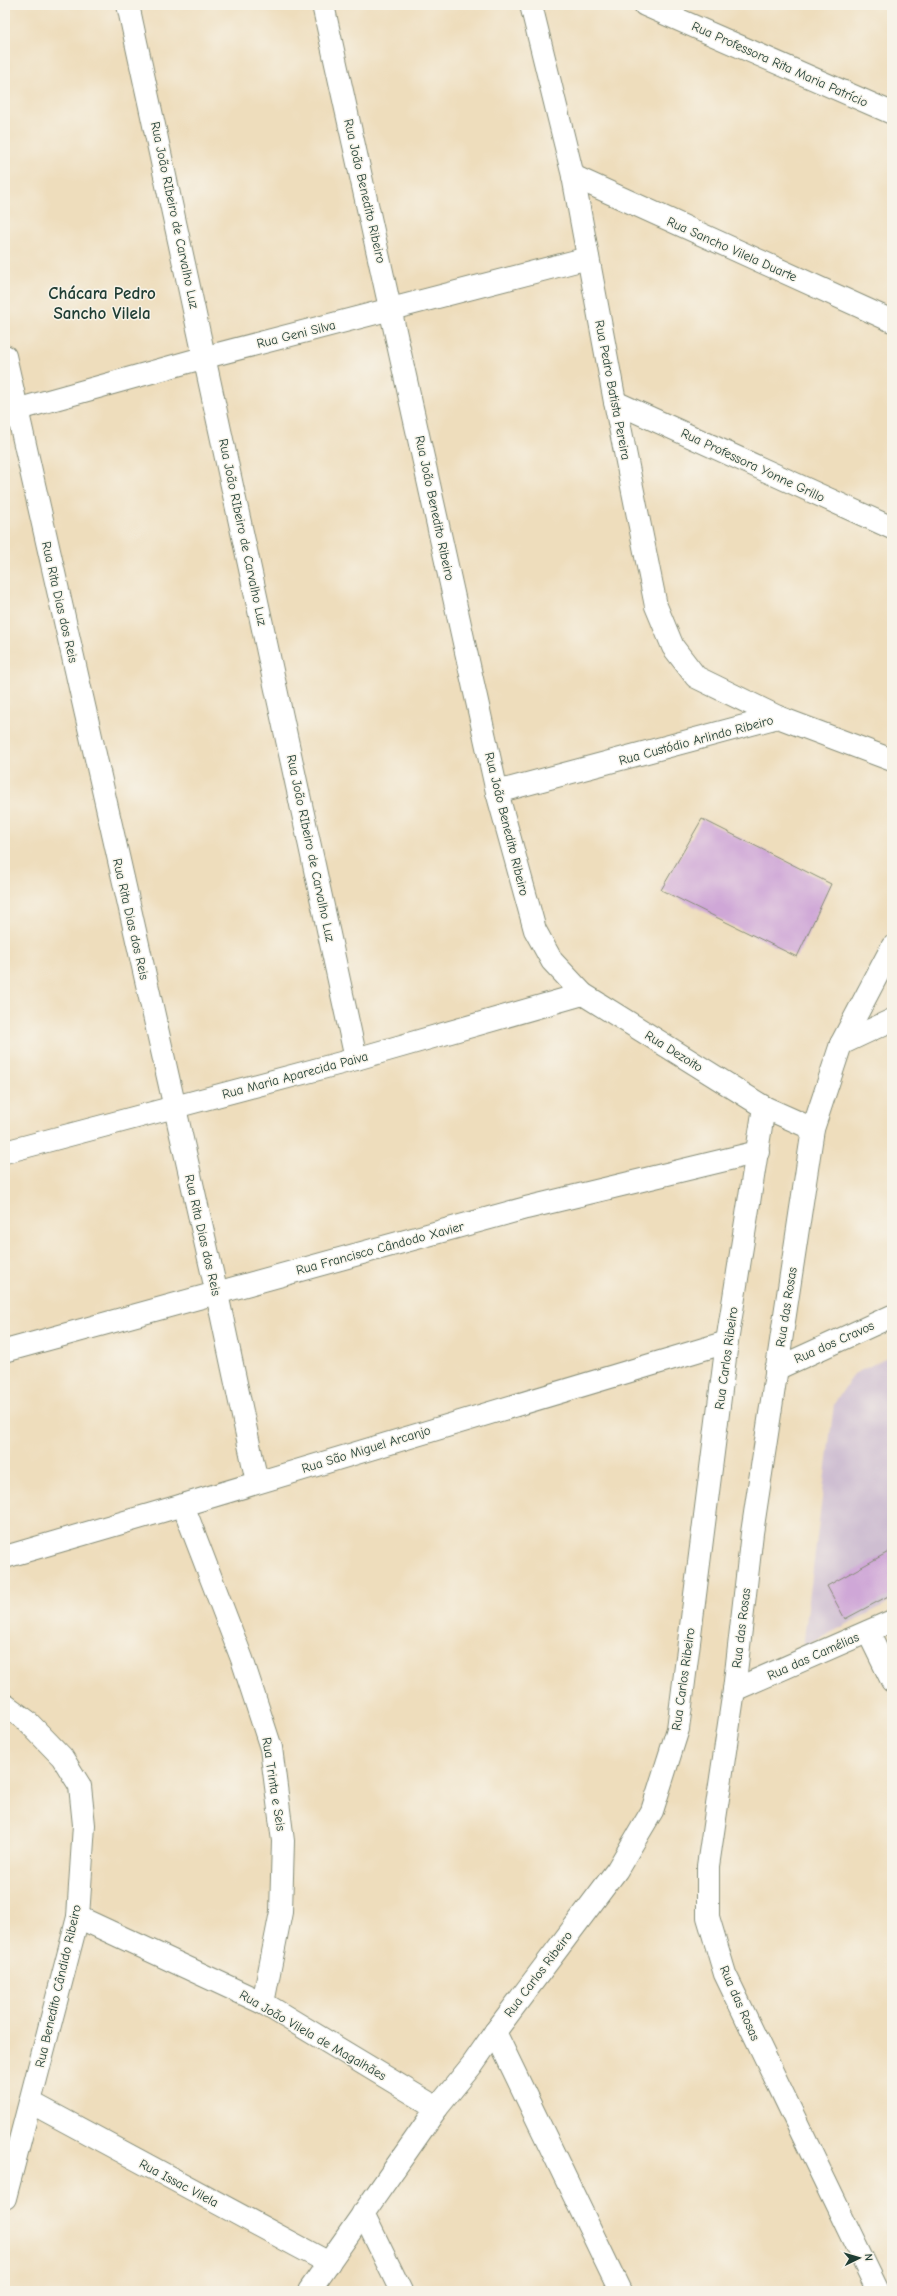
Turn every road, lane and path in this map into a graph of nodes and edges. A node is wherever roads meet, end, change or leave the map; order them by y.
1 (128, 5) edge
2 (323, 5) edge
3 (531, 5) edge
4 (645, 5) edge
5 (892, 113) edge
6 (573, 176) junction
7 (588, 258) junction
8 (392, 310) junction
9 (892, 321) edge
10 (5, 356) edge
11 (206, 357) junction
12 (615, 402) junction
13 (11, 411) edge
14 (892, 528) edge
15 (778, 717) junction
16 (892, 760) edge
17 (497, 792) junction
18 (892, 947) edge
19 (583, 994) junction
20 (892, 1020) edge
21 (841, 1044) junction
22 (356, 1059) junction
23 (173, 1107) junction
24 (764, 1107) junction
25 (813, 1129) junction
26 (5, 1152) edge
27 (758, 1152) junction
28 (217, 1294) junction
29 (892, 1316) edge
30 (727, 1342) junction
31 (5, 1350) edge
32 (776, 1369) junction
33 (257, 1482) junction
34 (183, 1506) junction
35 (5, 1557) edge
36 (892, 1621) edge
37 (868, 1632) junction
38 (892, 1681) edge
39 (734, 1690) junction
40 (5, 1705) edge
41 (78, 1917) junction
42 (263, 2003) junction
43 (495, 2032) junction
44 (30, 2102) junction
45 (437, 2108) junction
46 (5, 2198) edge
47 (362, 2213) junction
48 (329, 2263) junction
49 (309, 2291) edge
50 (402, 2291) edge
51 (620, 2291) edge
52 (878, 2291) edge

1 - 11 street, Rua João RIbeiro de Carvalho Luz
2 - 8 street, Rua João Benedito Ribeiro
3 - 6 street, Rua Pedro Batista Pereira
4 - 5 street, Rua Professora Rita Maria Patrício
6 - 7 street, Rua Pedro Batista Pereira
6 - 9 street, Rua Sancho Vilela Duarte
7 - 8 street, Rua Geni Silva
7 - 12 street, Rua Pedro Batista Pereira
8 - 11 street, Rua Geni Silva
8 - 17 street, Rua João Benedito Ribeiro
10 - 13 street, Rua Rita Dias dos Reis
11 - 13 street, Rua Geni Silva
11 - 22 street, Rua João RIbeiro de Carvalho Luz
12 - 14 street, Rua Professora Yonne Grillo
12 - 15 street, Rua Pedro Batista Pereira
13 - 23 street, Rua Rita Dias dos Reis
15 - 16 street, Rua Custódio Arlindo Ribeiro
15 - 17 street, Rua Custódio Arlindo Ribeiro
17 - 19 street, Rua João Benedito Ribeiro
18 - 21 street, Rua das Rosas
19 - 22 street, Rua Maria Aparecida Paiva
19 - 24 street, Rua Dezoito
20 - 21 street
21 - 25 street, Rua das Rosas
22 - 23 street, Rua Maria Aparecida Paiva
23 - 26 street, Rua Maria Aparecida Paiva
23 - 28 street, Rua Rita Dias dos Reis
24 - 25 street
24 - 27 street, Rua Carlos Ribeiro
25 - 32 street, Rua das Rosas
27 - 28 street, Rua Francisco Cândodo Xavier
27 - 30 street, Rua Carlos Ribeiro
28 - 31 street, Rua Francisco Cândodo Xavier
28 - 33 street, Rua Rita Dias dos Reis
29 - 32 street, Rua dos Cravos
30 - 33 street, Rua São Miguel Arcanjo
30 - 43 street, Rua Carlos Ribeiro
32 - 39 street, Rua das Rosas
33 - 34 street, Rua São Miguel Arcanjo
34 - 35 street, Rua São Miguel Arcanjo
34 - 42 street, Rua Trinta e Seis
36 - 37 street, Rua das Camélias
37 - 38 street
37 - 39 street, Rua das Camélias
39 - 52 street, Rua das Rosas
40 - 41 street, Rua Benedito Cândido Ribeiro
41 - 42 street, Rua João Vilela de Magalhães
41 - 44 street, Rua Benedito Cândido Ribeiro
42 - 45 street, Rua João Vilela de Magalhães
43 - 45 street, Rua Carlos Ribeiro
43 - 51 street
44 - 46 street, Rua Benedito Cândido Ribeiro
44 - 48 street, Rua Issac Vilela
45 - 47 street, Rua Carlos Ribeiro
47 - 48 street, Rua Carlos Ribeiro
47 - 50 street
48 - 49 street, Rua Carlos Ribeiro

